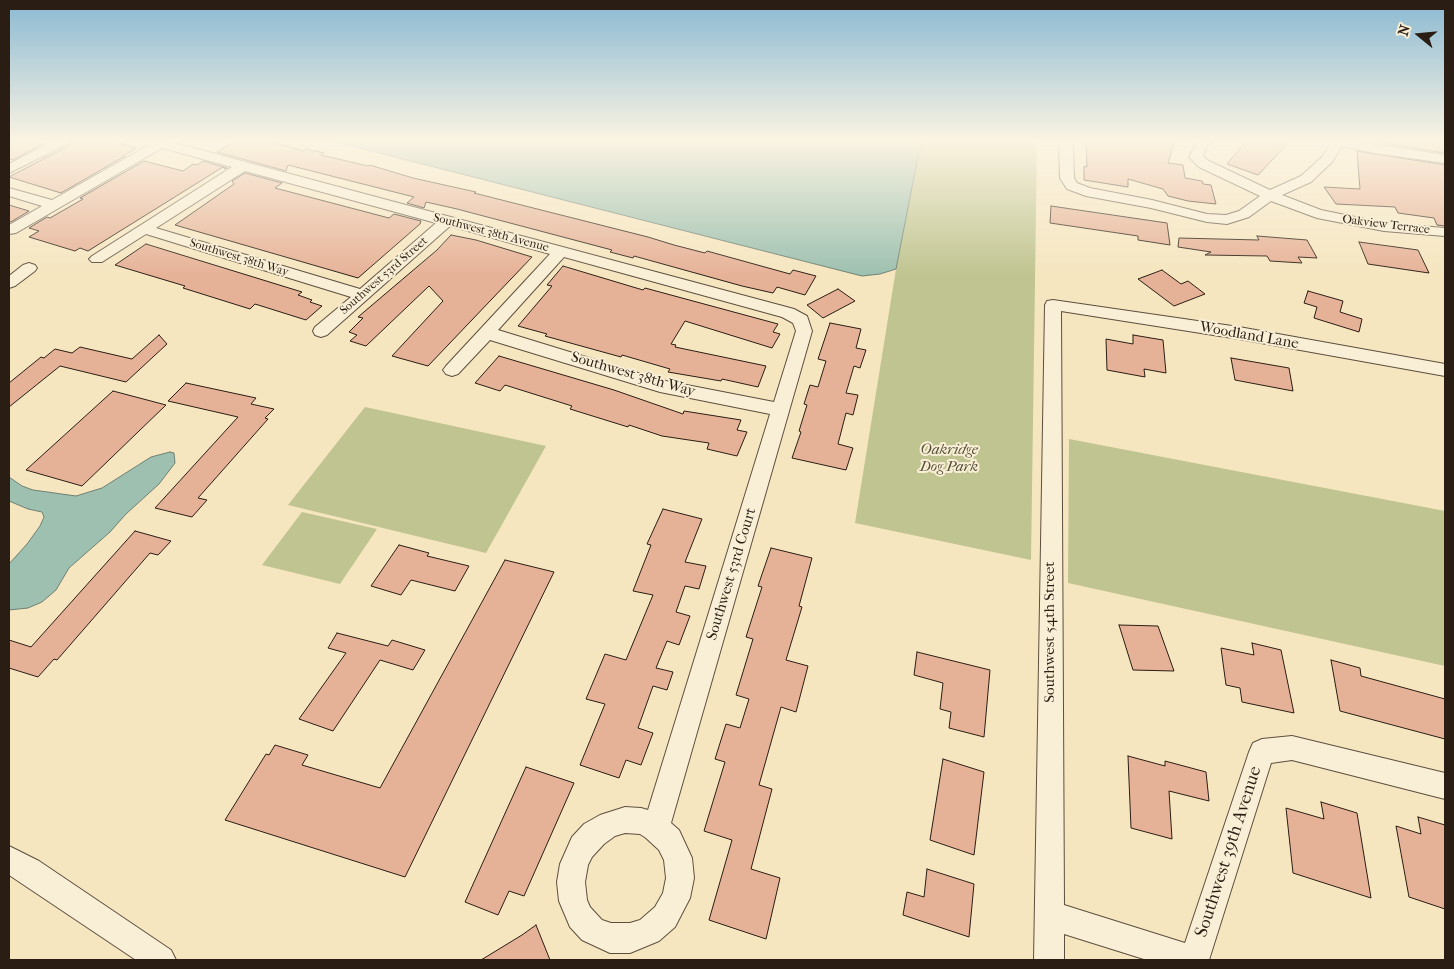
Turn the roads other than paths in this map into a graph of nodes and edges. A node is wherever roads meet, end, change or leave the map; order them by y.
1 (85, 186) edge
2 (212, 186) edge
3 (317, 186) edge
4 (1073, 186) edge
5 (1251, 186) edge
6 (1290, 186) edge
7 (9, 192) edge
8 (1270, 195) junction
9 (54, 205) junction
10 (447, 222) junction
11 (145, 229) junction
12 (11, 230) dead end
13 (1445, 232) edge
14 (561, 251) junction
15 (97, 259) dead end
16 (29, 268) dead end
17 (9, 283) edge
18 (362, 295) junction
19 (1053, 304) joint
20 (800, 320) joint
21 (321, 331) dead end
22 (487, 333) junction
23 (452, 370) dead end
24 (1445, 370) edge
25 (781, 410) junction
26 (1445, 786) edge
27 (656, 828) junction
28 (9, 860) edge
29 (1048, 914) junction
30 (161, 960) edge
31 (1049, 960) edge
32 (1194, 960) edge

1 - 9 street
2 - 11 street
3 - 10 street, Southwest 38th Avenue
4 - 8 street
5 - 8 street, Oakview Terrace
6 - 8 street
7 - 9 street
8 - 13 street, Oakview Terrace
9 - 12 street
10 - 14 street, Southwest 38th Avenue
10 - 18 street, Southwest 53rd Street
11 - 15 street
11 - 18 street, Southwest 38th Way
14 - 20 street, Southwest 38th Avenue
14 - 22 street
16 - 17 street
18 - 21 street, Southwest 53rd Street
19 - 24 street, Woodland Lane
19 - 29 street, Southwest 54th Street
20 - 25 street, Southwest 53rd Court
22 - 23 street
22 - 25 street, Southwest 38th Way
25 - 27 street, Southwest 53rd Court
26 - 32 street, Southwest 39th Avenue
27 - 27 street
28 - 30 street
29 - 31 street, Southwest 54th Street
29 - 32 street

